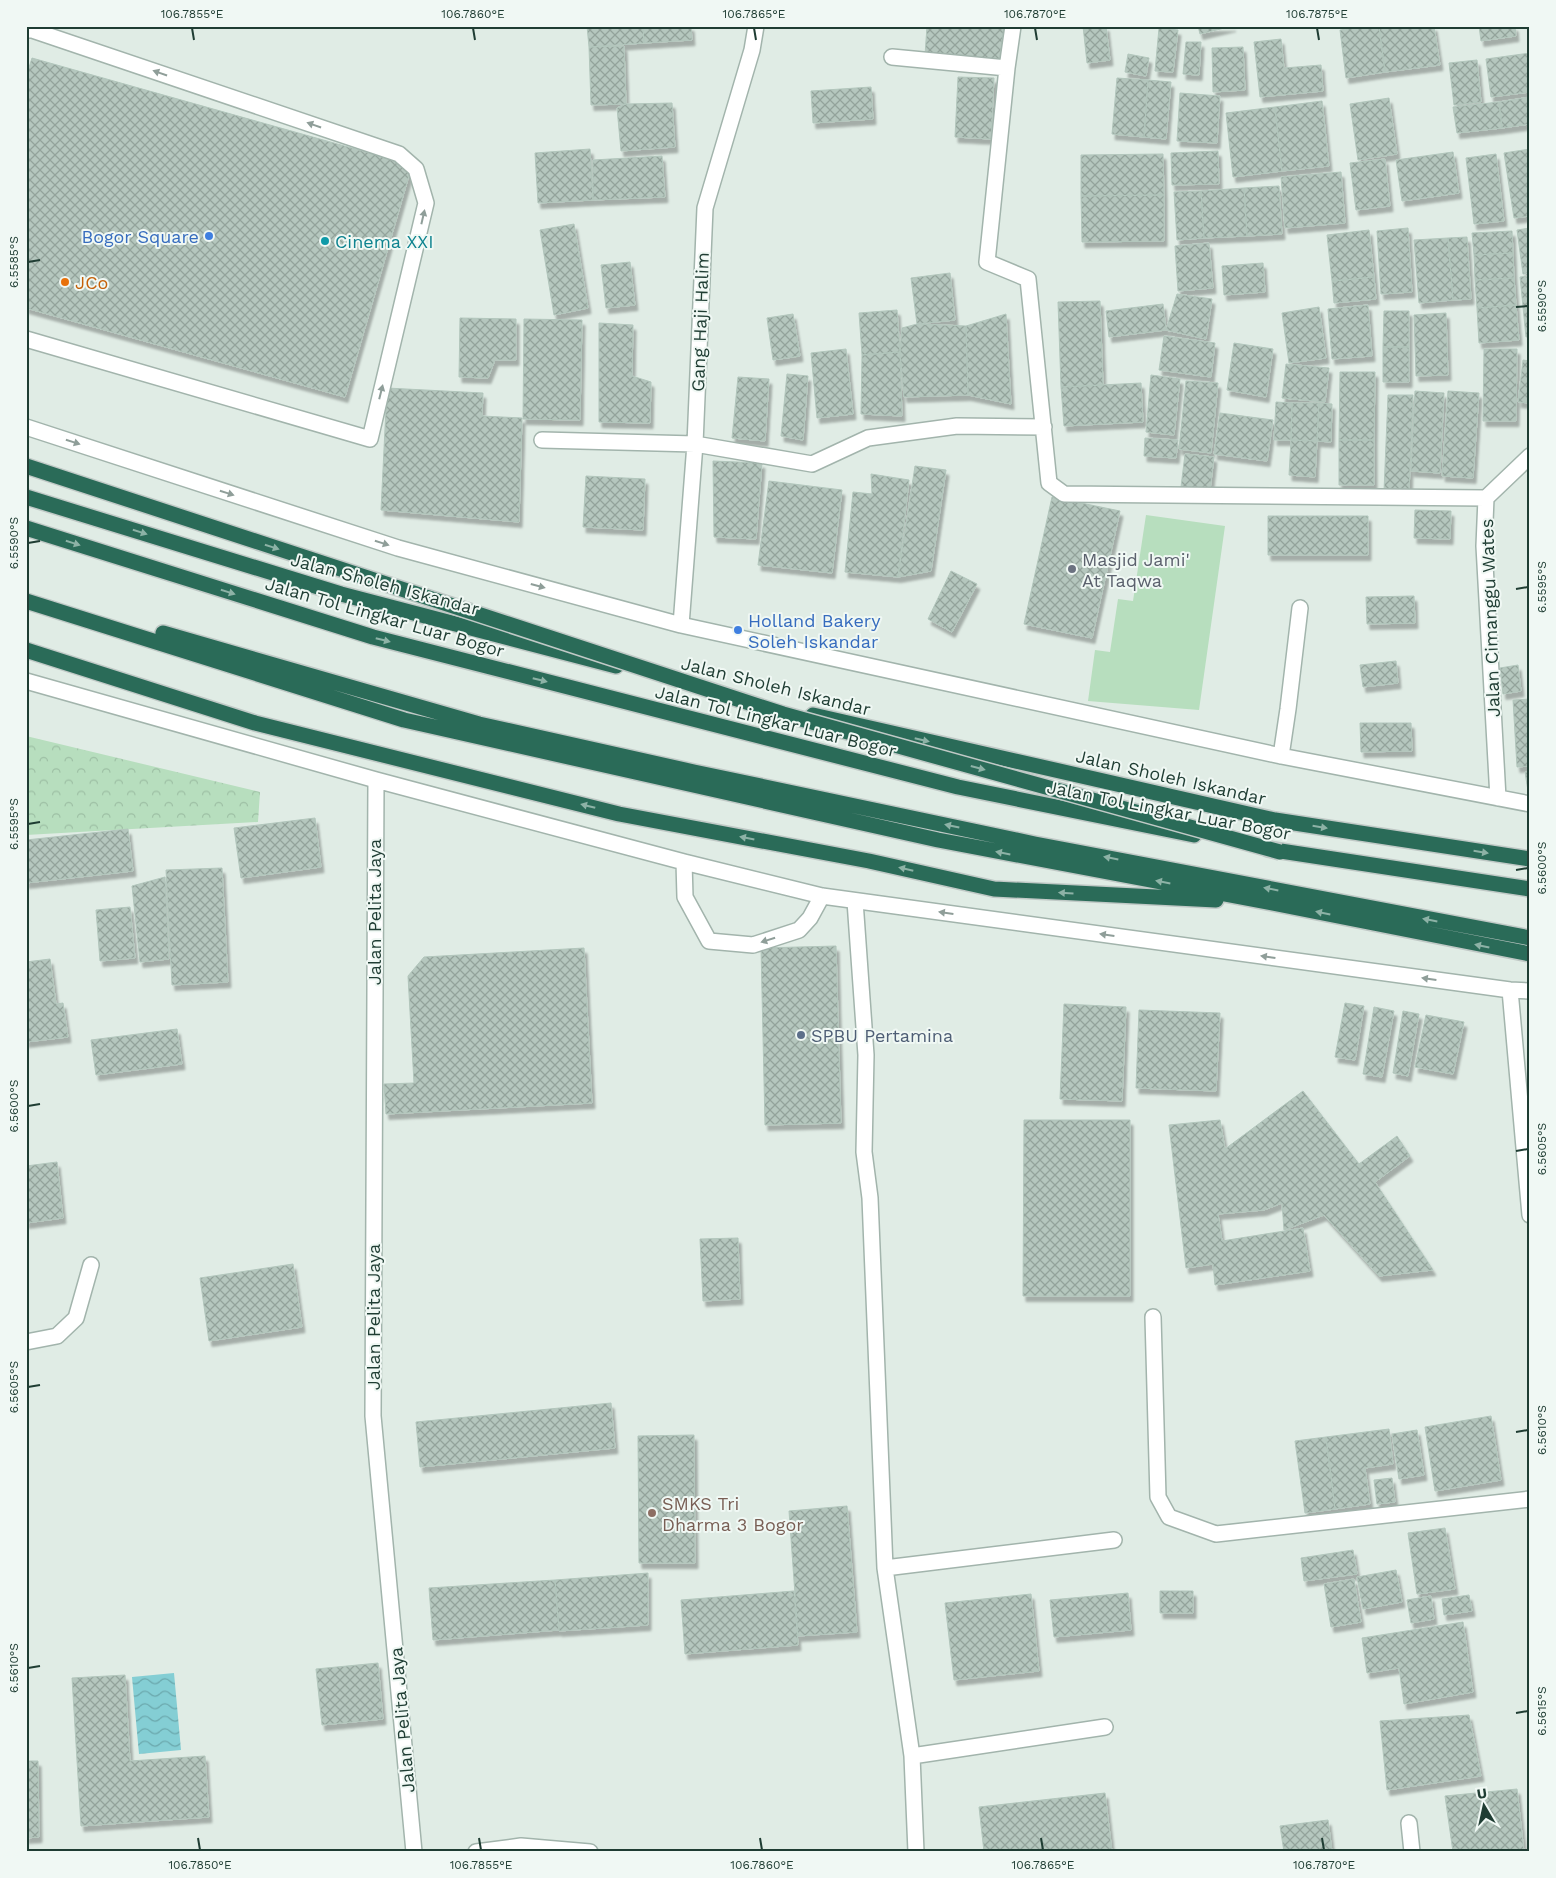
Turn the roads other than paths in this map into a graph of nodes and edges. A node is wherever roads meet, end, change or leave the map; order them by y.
1 (756, 26) edge
2 (1013, 26) edge
3 (26, 30) edge
4 (892, 57) dead end
5 (1007, 68) junction
6 (26, 339) edge
7 (26, 427) edge
8 (1044, 427) junction
9 (542, 440) dead end
10 (695, 444) junction
11 (1530, 456) edge
12 (26, 466) edge
13 (26, 497) edge
14 (1486, 498) junction
15 (26, 528) edge
16 (26, 590) edge
17 (26, 601) edge
18 (1300, 608) dead end
19 (681, 625) junction
20 (26, 650) edge
21 (26, 681) edge
22 (1281, 756) junction
23 (376, 780) junction
24 (1498, 798) junction
25 (1530, 804) edge
26 (1280, 852) junction
27 (1530, 859) edge
28 (684, 862) junction
29 (1530, 889) edge
30 (822, 896) junction
31 (856, 901) junction
32 (1272, 903) junction
33 (1530, 938) edge
34 (1530, 954) edge
35 (1510, 990) junction
36 (1530, 991) edge
37 (1530, 1215) edge
38 (91, 1265) dead end
39 (1153, 1317) dead end
40 (26, 1342) edge
41 (1530, 1499) edge
42 (1114, 1540) dead end
43 (885, 1568) junction
44 (1105, 1727) dead end
45 (912, 1756) junction
46 (1409, 1823) dead end
47 (414, 1852) edge
48 (476, 1852) edge
49 (590, 1852) edge
50 (916, 1852) edge
51 (1412, 1852) edge

1 - 10 street, Gang Haji Halim
2 - 5 street
6 -> 3 street
4 - 5 street
5 - 8 street
7 -> 19 street
8 - 10 street
8 - 14 street
9 - 10 street
10 - 19 street, Gang Haji Halim
11 - 14 street, Jalan Cimanggu Wates
12 -> 26 highway, bridge
13 -> 27 highway, Jalan Sholeh Iskandar
14 - 24 street, Jalan Cimanggu Wates
15 -> 26 highway, Jalan Tol Lingkar Luar Bogor, bridge
33 -> 16 highway
32 -> 17 highway
18 - 22 street
19 - 22 street
32 -> 20 highway
21 - 23 street
22 - 24 street
23 - 28 street
23 - 47 street, Jalan Pelita Jaya
24 - 25 street
26 - 29 highway, Jalan Tol Lingkar Luar Bogor
28 - 30 street
30 -> 28 street
30 - 31 street
35 -> 31 street
31 - 43 street
34 -> 32 highway
35 - 36 street
35 - 37 street
38 - 40 street
39 - 41 street
42 - 43 street
43 - 45 street
44 - 45 street
45 - 50 street
46 - 51 street
48 - 49 street

